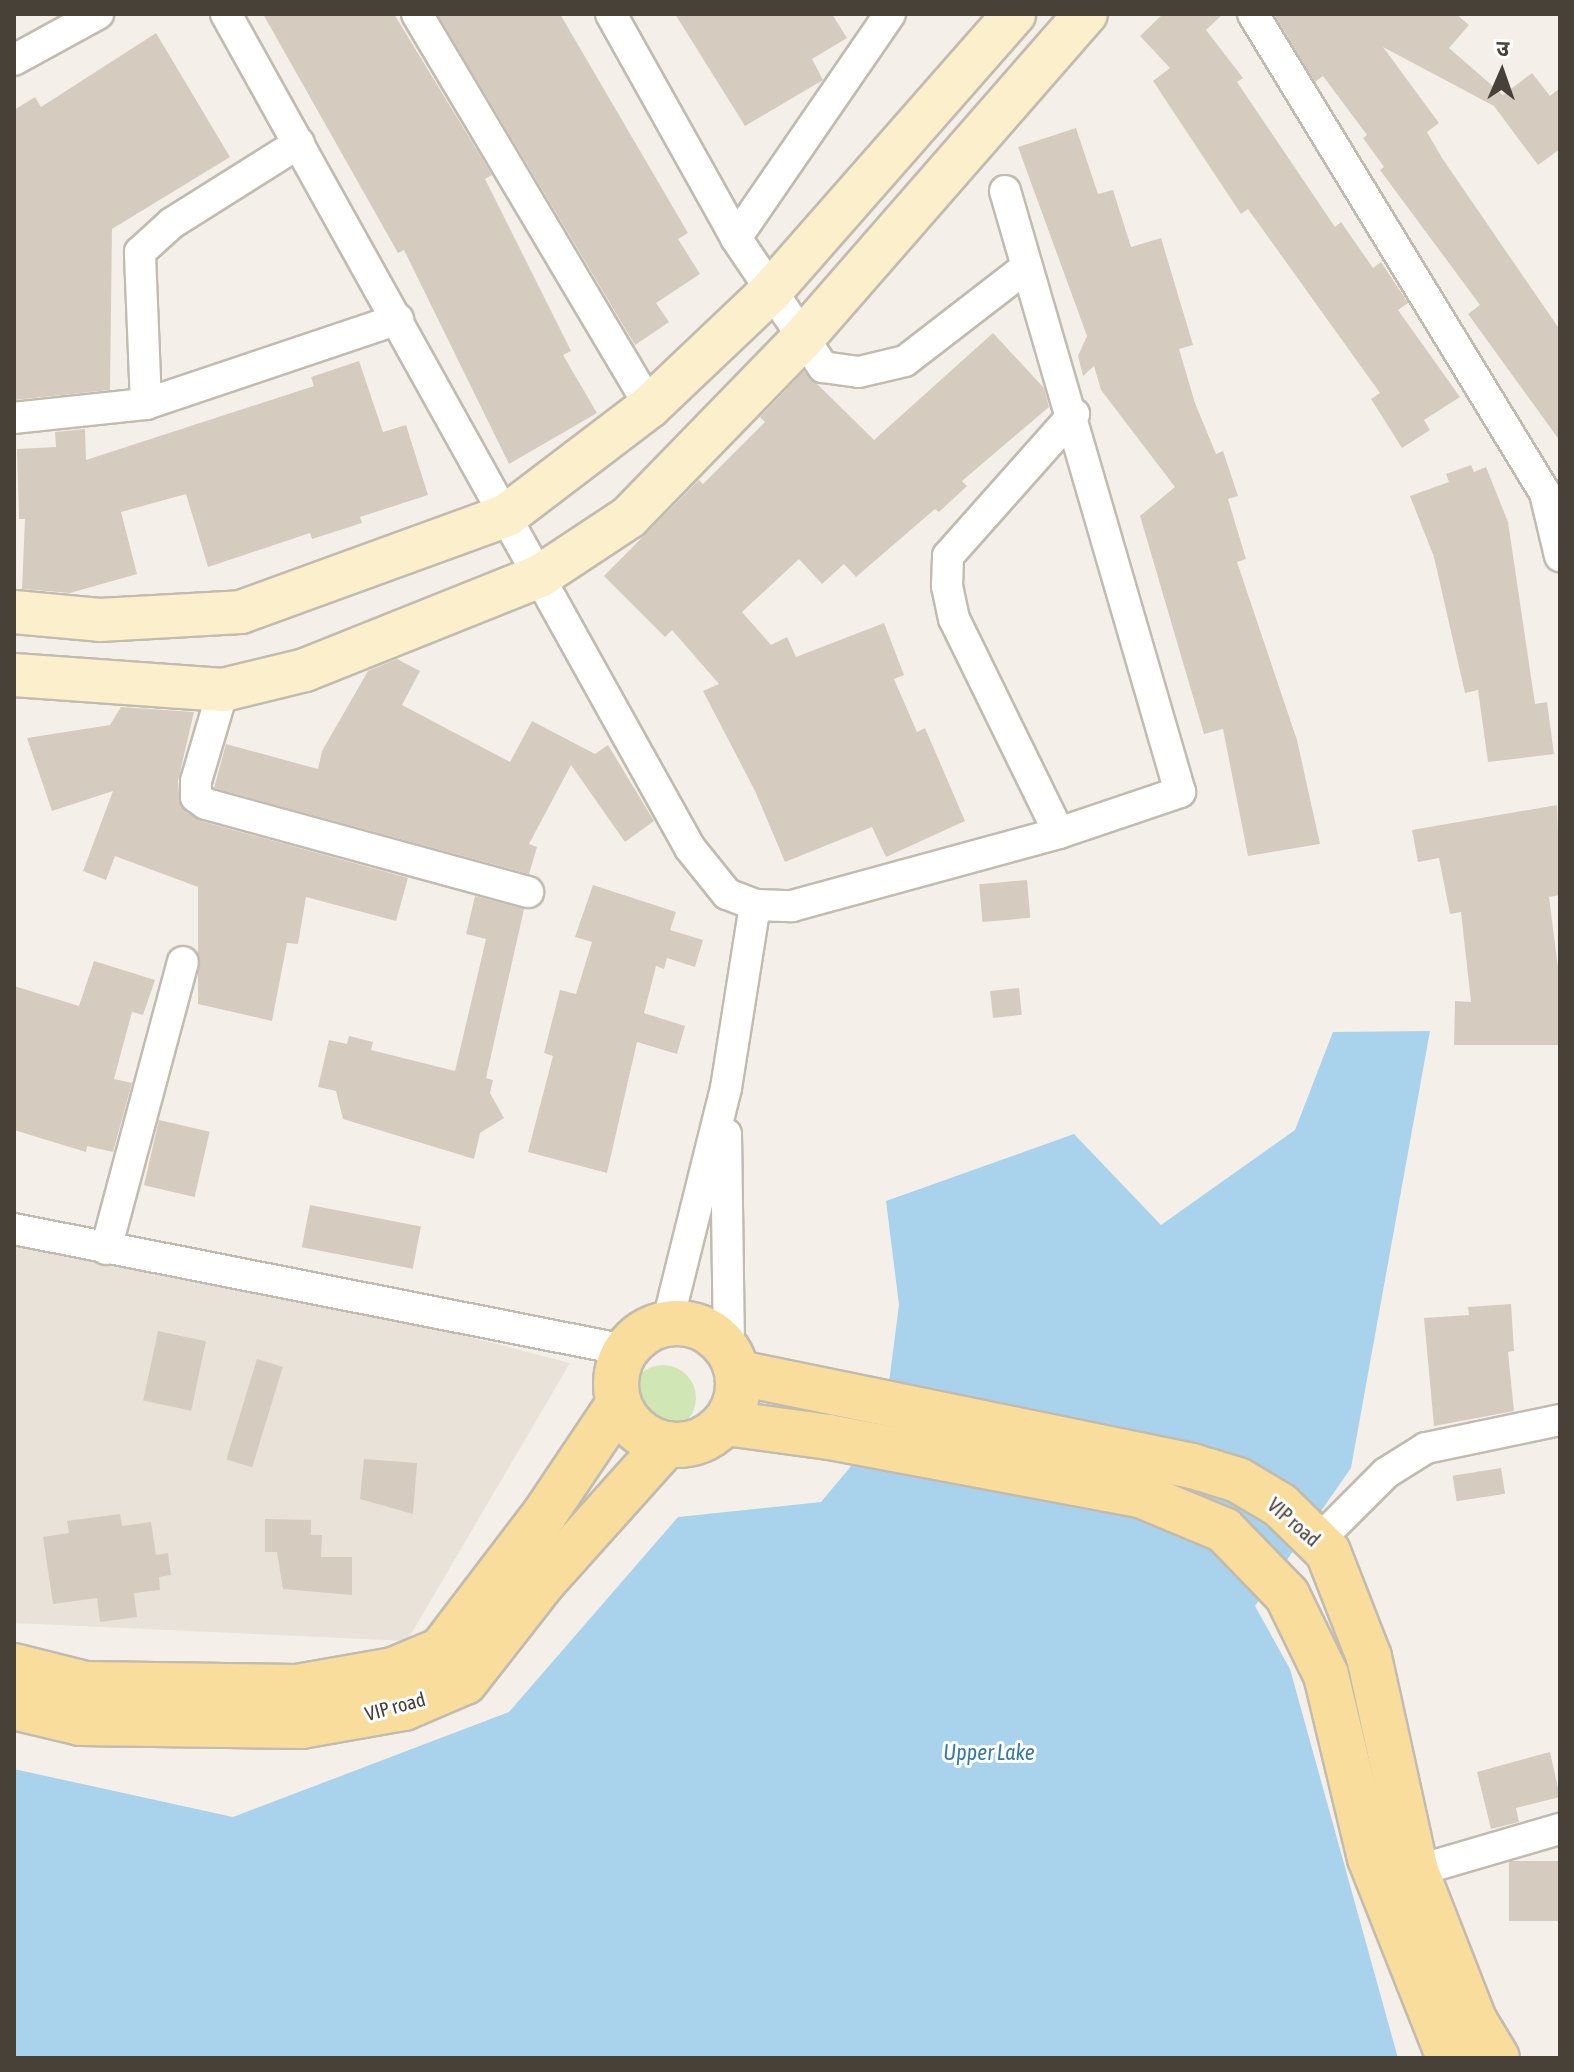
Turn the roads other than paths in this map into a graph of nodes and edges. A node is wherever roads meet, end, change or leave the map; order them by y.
1 (98, 14) edge
2 (226, 14) edge
3 (417, 14) edge
4 (611, 14) edge
5 (890, 14) edge
6 (1014, 14) edge
7 (1086, 14) edge
8 (1253, 14) edge
9 (14, 60) edge
10 (299, 143) junction
11 (1005, 191) dead end
12 (736, 238) junction
13 (1024, 269) junction
14 (770, 292) junction
15 (398, 319) junction
16 (802, 339) junction
17 (146, 404) junction
18 (650, 406) junction
19 (1074, 414) junction
20 (14, 418) edge
21 (507, 515) junction
22 (1560, 556) edge
23 (540, 576) junction
24 (14, 612) edge
25 (14, 675) edge
26 (223, 690) junction
27 (1059, 833) junction
28 (528, 892) dead end
29 (755, 905) junction
30 (183, 962) dead end
31 (726, 1088) junction
32 (14, 1229) edge
33 (106, 1249) junction
34 (667, 1324) junction
35 (625, 1350) junction
36 (734, 1361) junction
37 (618, 1405) junction
38 (1560, 1420) edge
39 (726, 1423) junction
40 (666, 1445) junction
41 (1314, 1537) junction
42 (14, 1666) edge
43 (14, 1707) edge
44 (1560, 1829) edge
45 (1416, 1871) junction
46 (1449, 2058) edge
47 (1497, 2058) edge

1 - 9 street
2 - 10 street
3 - 18 street
4 - 12 street
5 - 12 street
6 - 14 street
7 - 16 street
8 - 22 street
10 - 15 street
10 - 17 street
11 - 13 street
12 - 14 street
13 - 16 street
13 - 19 street
14 - 16 street
14 - 18 street
15 - 17 street
15 - 21 street
16 - 23 street
17 - 20 street
18 - 21 street
19 - 27 street
19 - 27 street
21 - 23 street
21 - 24 street
23 - 26 street
23 - 29 street
25 - 26 street
26 - 28 street
27 - 29 street
29 - 31 street
30 - 33 street
31 - 34 street
31 - 36 street
32 - 33 street
33 - 35 street
34 - 35 main road
34 - 36 main road, VIP road
35 - 37 main road
36 - 39 main road
36 - 41 main road, VIP road
37 - 40 main road
37 - 42 main road, VIP road
38 - 41 street
39 - 40 main road
39 - 46 main road
40 - 43 main road, VIP road
41 - 45 main road, VIP road
44 - 45 street
45 - 47 main road, VIP road

